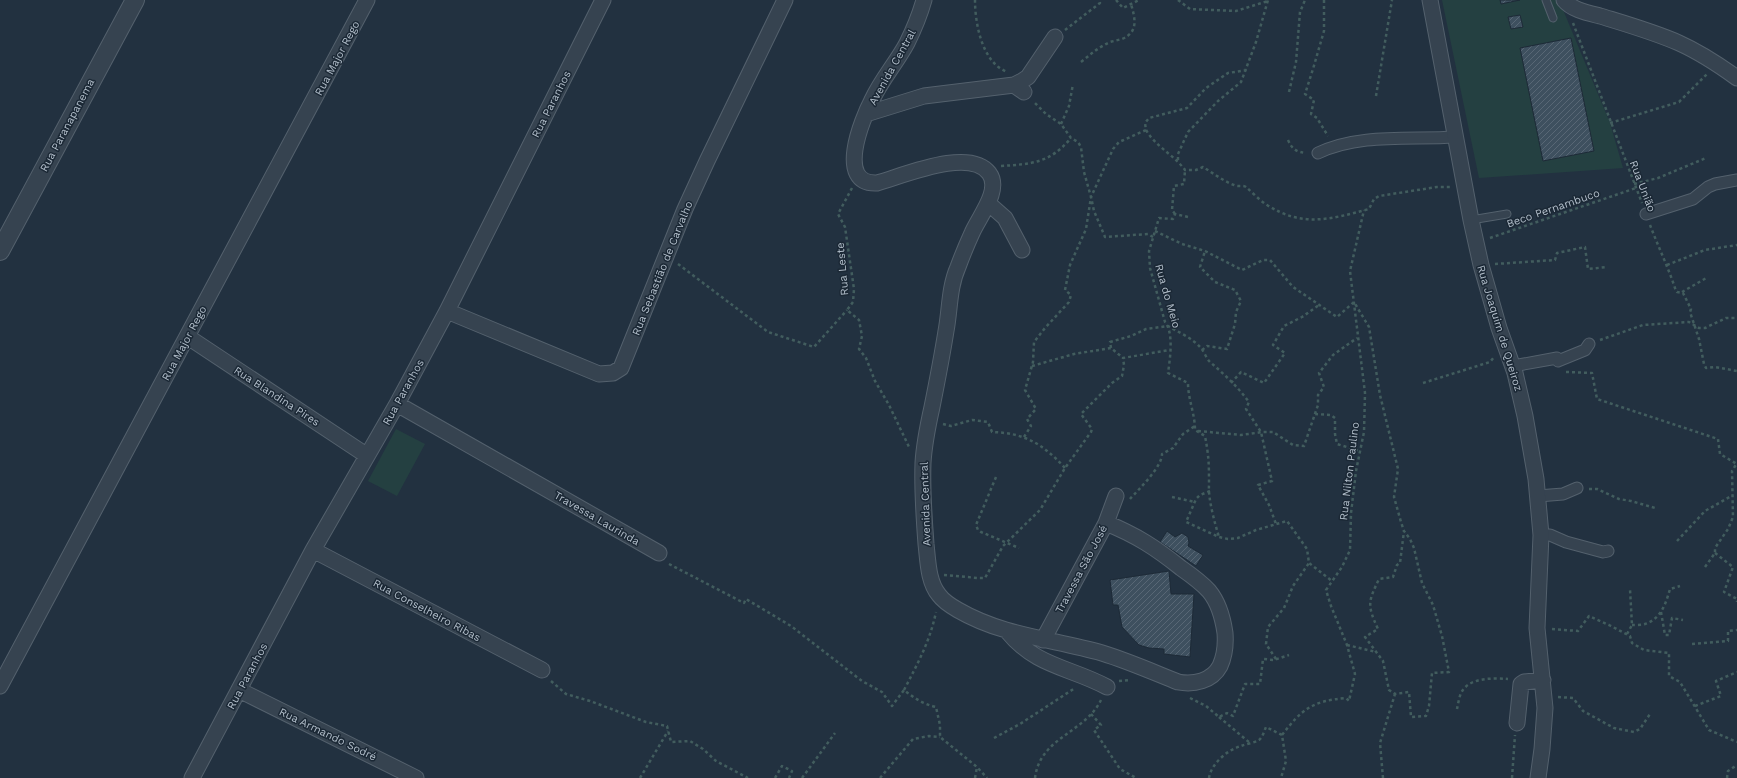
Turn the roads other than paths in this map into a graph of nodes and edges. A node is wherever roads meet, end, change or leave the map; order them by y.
1 (134, 0) edge
2 (367, 0) edge
3 (603, 0) edge
4 (785, 0) edge
5 (924, 0) edge
6 (1430, 0) edge
7 (1546, 0) edge
8 (1565, 2) edge
9 (1553, 18) dead end
10 (1055, 37) road end
11 (1737, 78) edge
12 (866, 114) junction
13 (1455, 137) junction
14 (1318, 153) road end
15 (1737, 180) edge
16 (988, 203) junction
17 (1507, 214) dead end
18 (1646, 214) road end
19 (1470, 220) junction
20 (1022, 250) dead end
21 (0, 251) edge
22 (447, 310) junction
23 (188, 338) junction
24 (1589, 344) road end
25 (1511, 359) junction
26 (397, 404) junction
27 (366, 455) junction
28 (1577, 488) road end
29 (1116, 496) dead end
30 (1538, 496) junction
31 (1107, 518) junction
32 (1541, 535) junction
33 (313, 550) junction
34 (1608, 551) dead end
35 (659, 553) road end
36 (1007, 631) junction
37 (1043, 640) junction
38 (542, 670) road end
39 (1543, 680) junction
40 (0, 686) edge
41 (1108, 687) road end
42 (239, 690) junction
43 (1517, 723) road end
44 (192, 778) edge
45 (416, 778) edge
46 (1538, 778) edge

1 - 21 street, Rua Paranapanema
2 - 23 street, Rua Major Rego
3 - 22 street, Rua Paranhos
4 - 22 street, Rua Sebastião de Carvalho
5 - 12 street, Avenida Central
6 - 13 street, Rua Joaquim de Queiroz
7 - 9 lane
8 - 11 street
10 - 12 street
12 - 16 street, Avenida Central
13 - 14 street
13 - 19 street, Rua Joaquim de Queiroz
15 - 18 street
16 - 20 street
16 - 36 street, Avenida Central
17 - 19 lane
19 - 25 street, Rua Joaquim de Queiroz
22 - 26 street, Rua Paranhos
23 - 27 street, Rua Blandina Pires
23 - 40 street, Rua Major Rego
24 - 25 street
25 - 30 street, Rua Joaquim de Queiroz
26 - 27 street, Rua Paranhos
26 - 35 street, Travessa Laurinda
27 - 33 street, Rua Paranhos
28 - 30 street
29 - 31 street, Travessa São José
30 - 32 street, Rua Joaquim de Queiroz
31 - 37 street, Travessa São José
31 - 37 street, Avenida Central
32 - 34 street
32 - 39 street, Rua Joaquim de Queiroz
33 - 38 street, Rua Conselheiro Ribas
33 - 42 street, Rua Paranhos
36 - 37 street, Avenida Central
36 - 41 street
39 - 43 street
39 - 46 street, Rua Joaquim de Queiroz
42 - 44 street, Rua Paranhos
42 - 45 street, Rua Armando Sodré

